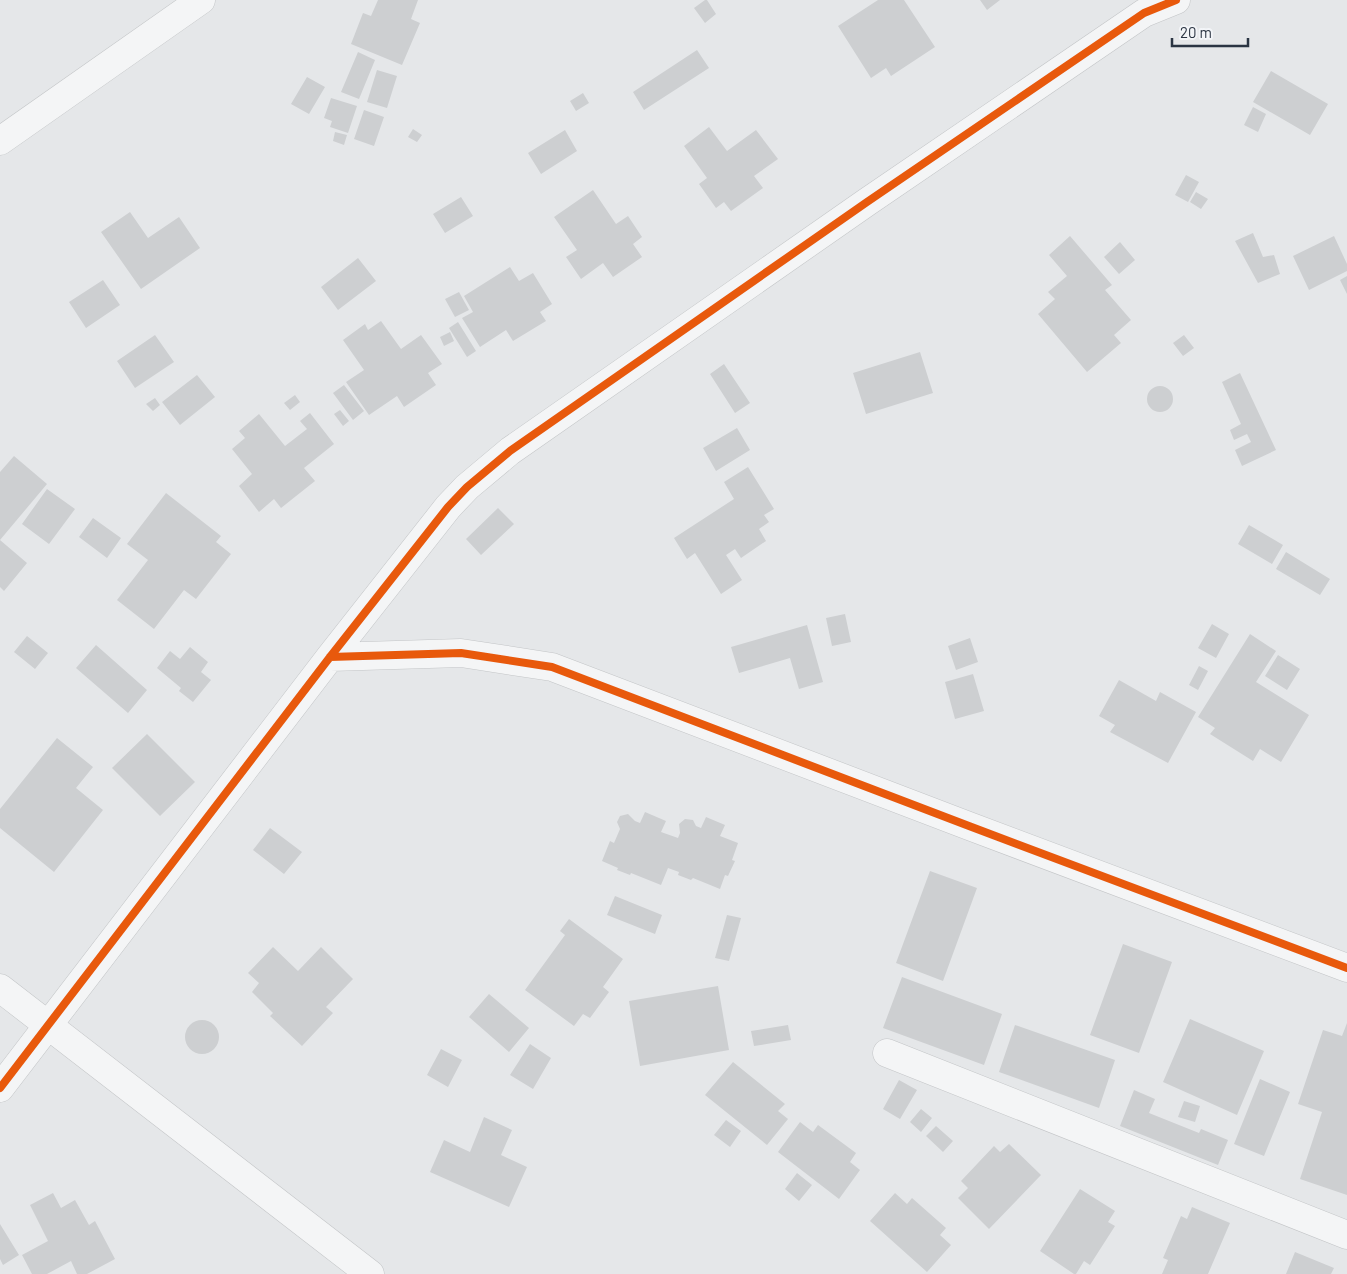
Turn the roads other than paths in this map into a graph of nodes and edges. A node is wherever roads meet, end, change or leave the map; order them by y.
1 (201, 0) edge
2 (1176, 0) edge
3 (0, 141) edge
4 (330, 657) junction
5 (1347, 968) edge
6 (0, 988) edge
7 (48, 1027) junction
8 (888, 1053) dead end
9 (0, 1088) edge
10 (1347, 1235) edge
11 (370, 1274) edge

1 - 3 street
2 - 4 street
4 - 5 street
4 - 7 street
6 - 7 street
7 - 9 street
7 - 11 street
8 - 10 street

